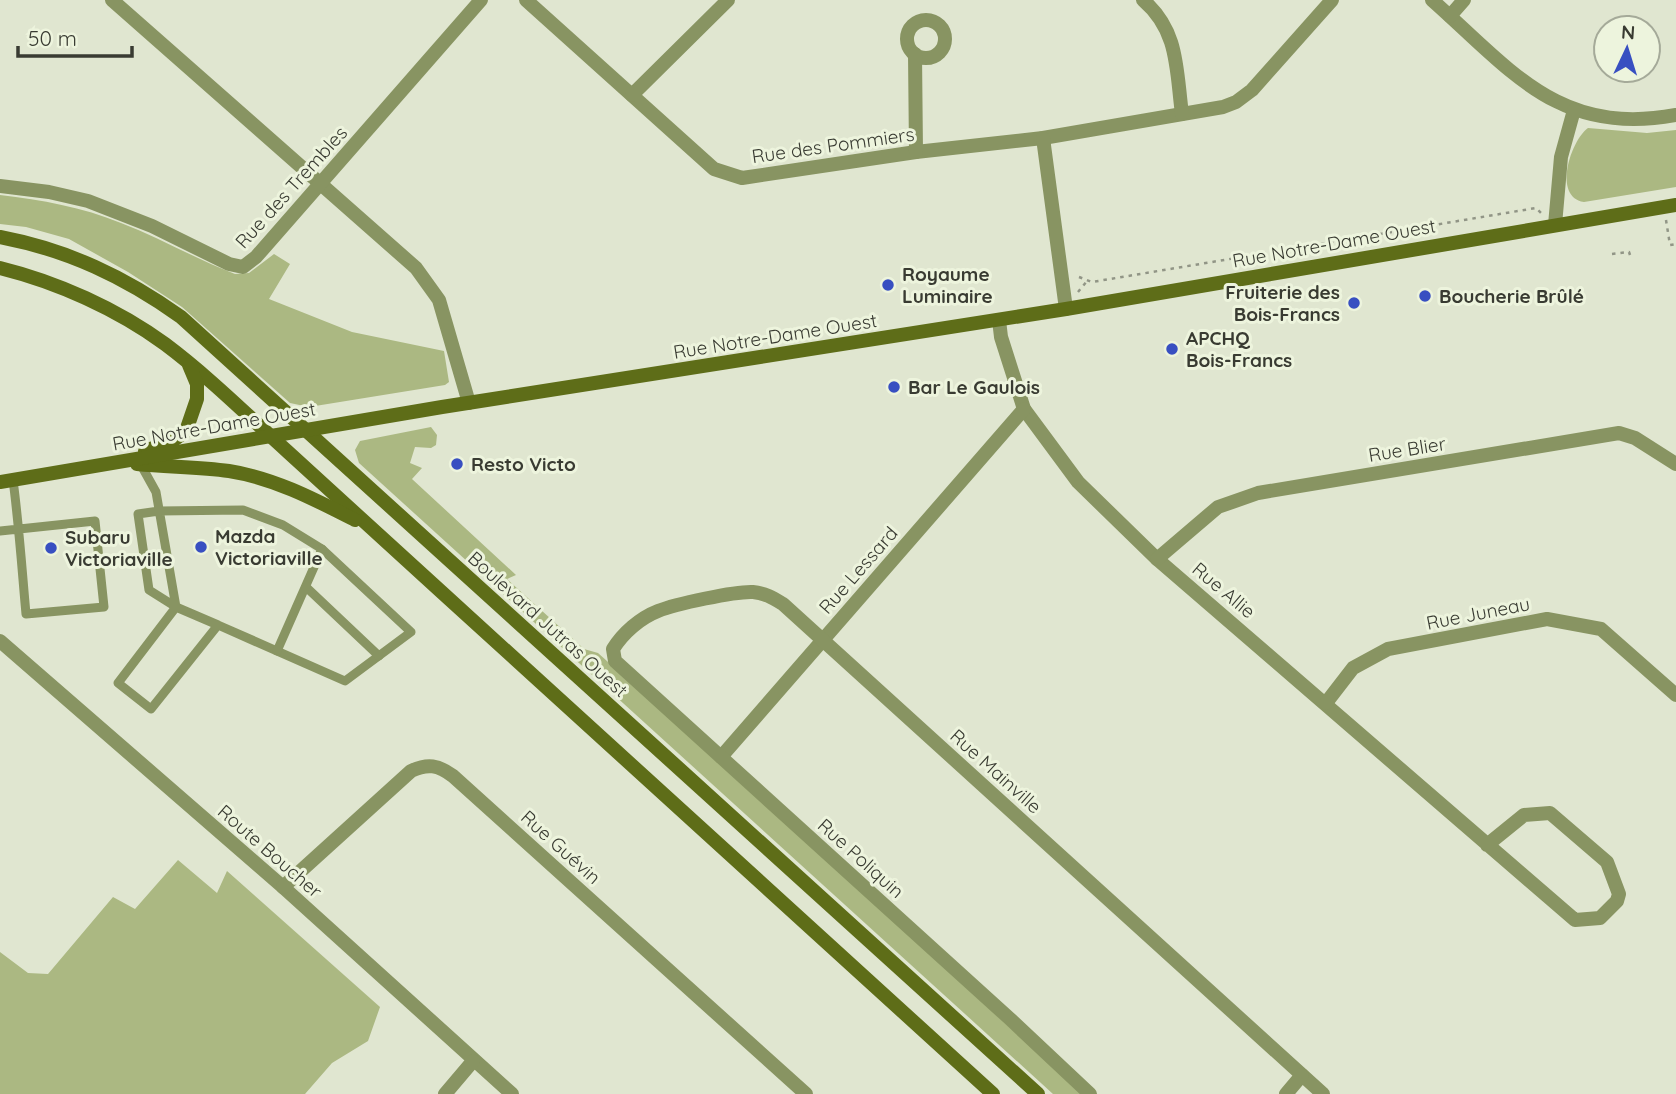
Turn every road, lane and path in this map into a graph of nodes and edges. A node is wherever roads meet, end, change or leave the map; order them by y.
1 (112, 0) edge
2 (481, 0) edge
3 (526, 0) edge
4 (728, 0) edge
5 (1143, 0) edge
6 (1332, 0) edge
7 (1432, 0) edge
8 (1464, 0) edge
9 (1450, 16) junction
10 (915, 54) dead end
11 (632, 95) junction
12 (1574, 110) junction
13 (1182, 114) junction
14 (1676, 115) edge
15 (1043, 138) junction
16 (916, 152) junction
17 (322, 184) junction
18 (0, 186) edge
19 (1670, 206) edge
20 (1555, 225) junction
21 (0, 237) edge
22 (1676, 244) edge
23 (1612, 254) dead end
24 (1630, 255) dead end
25 (0, 268) edge
26 (1079, 277) dead end
27 (1066, 309) junction
28 (999, 320) junction
29 (189, 363) junction
30 (469, 403) junction
31 (1024, 409) junction
32 (305, 429) junction
33 (269, 435) junction
34 (114, 463) junction
35 (1676, 464) edge
36 (141, 465) junction
37 (7, 481) edge
38 (159, 511) junction
39 (18, 529) junction
40 (372, 529) junction
41 (0, 531) edge
42 (323, 549) junction
43 (1157, 559) junction
44 (306, 587) junction
45 (176, 607) junction
46 (218, 625) junction
47 (823, 640) junction
48 (0, 641) edge
49 (613, 649) joint
50 (278, 651) junction
51 (379, 656) junction
52 (1676, 695) edge
53 (1326, 703) junction
54 (721, 757) junction
55 (1487, 845) junction
56 (282, 887) junction
57 (473, 1060) junction
58 (1302, 1075) junction
59 (445, 1094) edge
60 (512, 1094) edge
61 (806, 1094) edge
62 (993, 1094) edge
63 (1038, 1094) edge
64 (1090, 1094) edge
65 (1286, 1094) edge
66 (1323, 1094) edge

1 - 17 street
2 - 17 street, Rue des Trembles
3 - 11 street, Rue des Pommiers
4 - 11 street
5 - 13 street
6 - 13 street, Rue des Pommiers
7 - 9 street
8 - 9 street
9 - 12 street
10 - 16 street
11 - 16 street, Rue des Pommiers
12 - 14 street
12 - 20 street
13 - 15 street, Rue des Pommiers
15 - 16 street, Rue des Pommiers
15 - 27 street
17 - 18 street, Rue des Trembles
17 - 30 street
19 - 20 main road, Rue Notre-Dame Ouest
19 - 22 path
20 - 26 path, Rue Notre-Dame Ouest
20 - 27 main road, Rue Notre-Dame Ouest
21 - 32 main road, Boulevard Jutras Ouest
23 - 24 path
25 - 29 main road
27 - 28 main road, Rue Notre-Dame Ouest
28 - 30 main road, Rue Notre-Dame Ouest
28 - 31 street, Rue Allie
29 - 33 main road
29 - 34 main road
30 - 32 main road, Rue Notre-Dame Ouest
31 - 43 street, Rue Allie
31 - 47 street, Rue Lessard
32 - 33 main road, Rue Notre-Dame Ouest
32 - 63 main road, Boulevard Jutras Ouest
33 - 34 main road, Rue Notre-Dame Ouest
33 - 40 main road
34 - 36 main road
34 - 37 main road, Rue Notre-Dame Ouest
35 - 43 street, Rue Blier
36 - 38 lane
36 - 40 main road
37 - 39 lane
38 - 42 lane
38 - 45 lane
38 - 45 lane
39 - 39 lane
39 - 41 lane
40 - 62 main road
42 - 44 lane
42 - 51 lane
43 - 53 street, Rue Allie
44 - 50 lane
44 - 51 lane
45 - 46 lane
45 - 46 lane
46 - 50 lane
47 - 49 street, Rue Mainville
47 - 54 street, Rue Lessard
47 - 58 street, Rue Mainville
48 - 56 street, Route Boucher
49 - 54 street, Rue Poliquin
50 - 51 lane
52 - 53 street, Rue Juneau
53 - 55 street, Rue Allie
54 - 64 street, Rue Poliquin
55 - 55 street, Rue Allie
56 - 57 street, Route Boucher
56 - 61 street, Rue Guévin
57 - 59 street
57 - 60 street, Route Boucher
58 - 65 street
58 - 66 street, Rue Mainville

